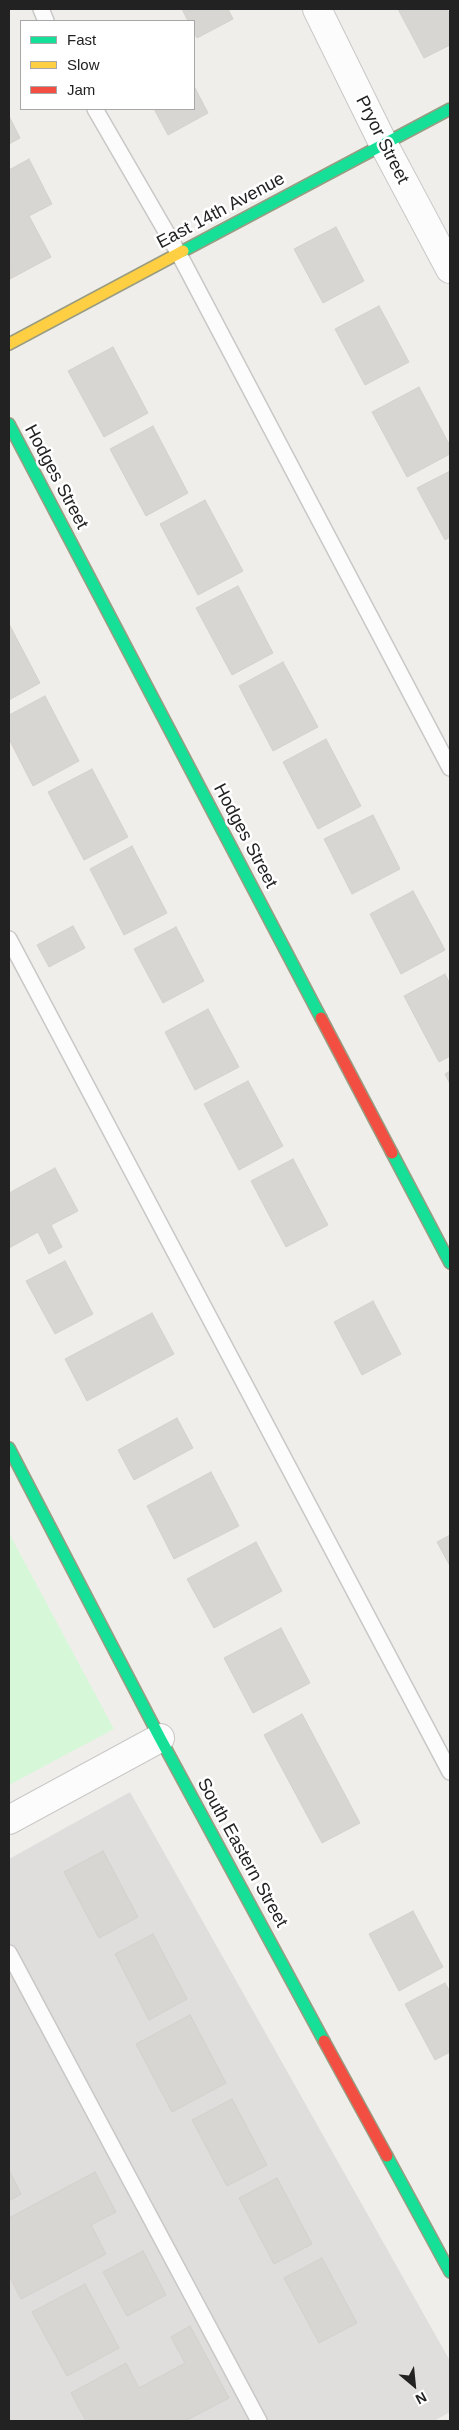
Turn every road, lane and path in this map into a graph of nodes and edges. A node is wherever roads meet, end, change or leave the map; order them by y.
1 (317, 9) edge
2 (450, 109) edge
3 (96, 110) edge
4 (384, 144) junction
5 (179, 254) junction
6 (450, 269) edge
7 (9, 344) edge
8 (9, 424) edge
9 (450, 768) edge
10 (9, 939) edge
11 (450, 1263) edge
12 (9, 1448) edge
13 (160, 1738) junction
14 (450, 1772) edge
15 (9, 1820) edge
16 (9, 1953) edge
17 (450, 2272) edge
18 (259, 2421) edge

1 - 4 street, Pryor Street
2 - 4 street, East 14th Avenue
3 - 5 lane
4 - 5 street, East 14th Avenue
4 - 6 street, Pryor Street
5 - 7 street, East 14th Avenue
5 - 9 lane
8 - 11 street, Hodges Street
10 - 14 lane
12 - 13 street, South Eastern Street
13 - 15 street
13 - 17 street, South Eastern Street
16 - 18 lane

